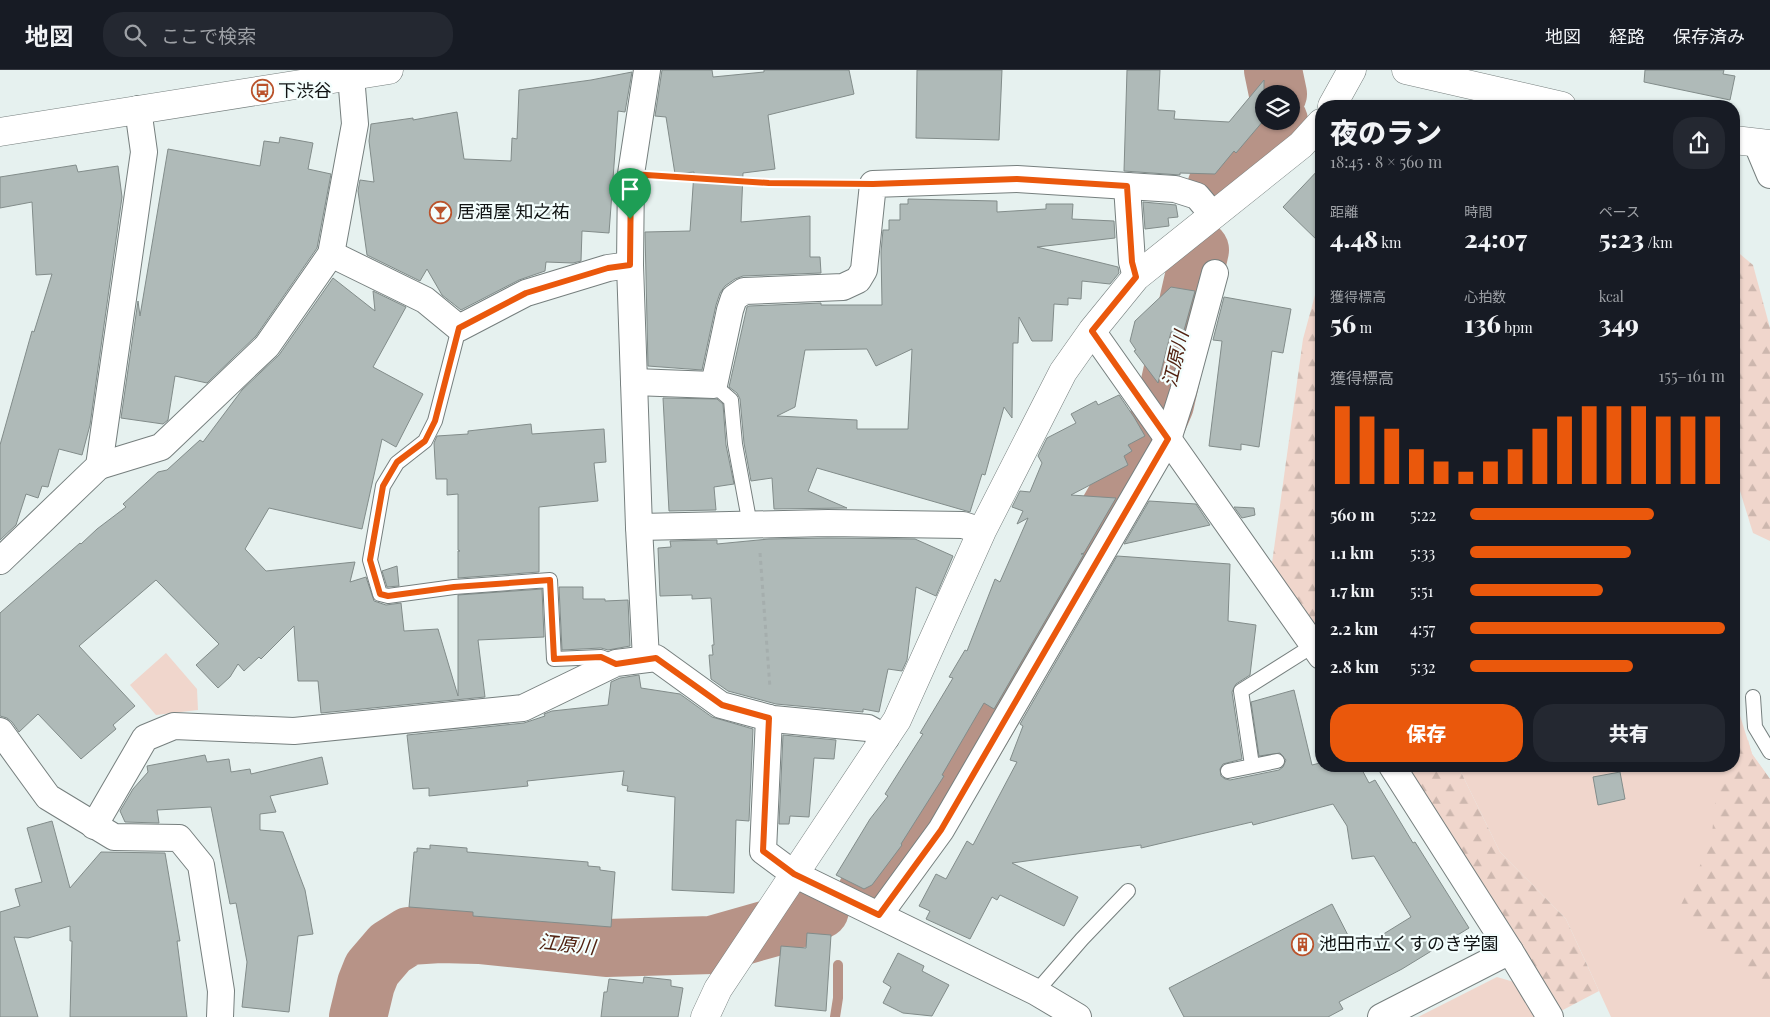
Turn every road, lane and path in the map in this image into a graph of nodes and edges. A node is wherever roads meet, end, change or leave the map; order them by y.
1 (389, 70) edge
2 (647, 70) edge
3 (1352, 70) edge
4 (1406, 70) edge
5 (351, 76) junction
6 (1335, 100) edge
7 (1536, 100) edge
8 (138, 109) junction
9 (1315, 130) edge
10 (0, 132) edge
11 (1754, 143) edge
12 (631, 174) junction
13 (1770, 175) edge
14 (873, 184) junction
15 (1127, 186) junction
16 (1213, 215) junction
17 (331, 254) junction
18 (630, 265) junction
19 (1215, 273) dead end
20 (1136, 277) junction
21 (459, 328) junction
22 (1092, 331) junction
23 (634, 382) junction
24 (714, 385) junction
25 (1161, 428) junction
26 (99, 466) junction
27 (754, 524) junction
28 (639, 527) junction
29 (982, 531) junction
30 (0, 561) edge
31 (1315, 647) edge
32 (1315, 651) edge
33 (646, 659) junction
34 (616, 664) junction
35 (1753, 697) dead end
36 (771, 719) junction
37 (0, 731) edge
38 (886, 738) junction
39 (1770, 752) edge
40 (1278, 761) dead end
41 (1252, 765) junction
42 (1228, 771) dead end
43 (1396, 772) edge
44 (94, 826) junction
45 (794, 874) junction
46 (1128, 891) dead end
47 (879, 915) junction
48 (1510, 951) junction
49 (1036, 992) junction
50 (220, 1017) edge
51 (705, 1017) edge
52 (1078, 1017) edge
53 (1381, 1017) edge
54 (1550, 1017) edge

1 - 5 street
2 - 12 street
3 - 6 street
4 - 7 street
5 - 8 street
5 - 17 street
8 - 10 street
8 - 26 street
9 - 16 street
11 - 13 street
12 - 14 path
12 - 18 street
14 - 15 street
14 - 24 street
15 - 16 street
15 - 20 street
16 - 20 street
17 - 21 street
17 - 26 street
18 - 21 street
18 - 23 street
19 - 25 street
20 - 22 street
21 - 34 lane
22 - 25 street
22 - 29 street
23 - 24 street
23 - 28 street
24 - 27 lane
25 - 31 street
25 - 47 street
26 - 30 street
27 - 28 street
27 - 29 street
27 - 36 path
28 - 33 street
29 - 38 street
32 - 41 lane
33 - 34 street
33 - 36 street
34 - 44 street
35 - 39 lane
36 - 38 street
36 - 45 street
37 - 44 street
38 - 45 street
40 - 41 lane
41 - 42 lane
43 - 48 street
44 - 50 street
45 - 47 street
45 - 51 street
46 - 49 lane
47 - 49 street
48 - 53 street
48 - 54 street
49 - 52 street

